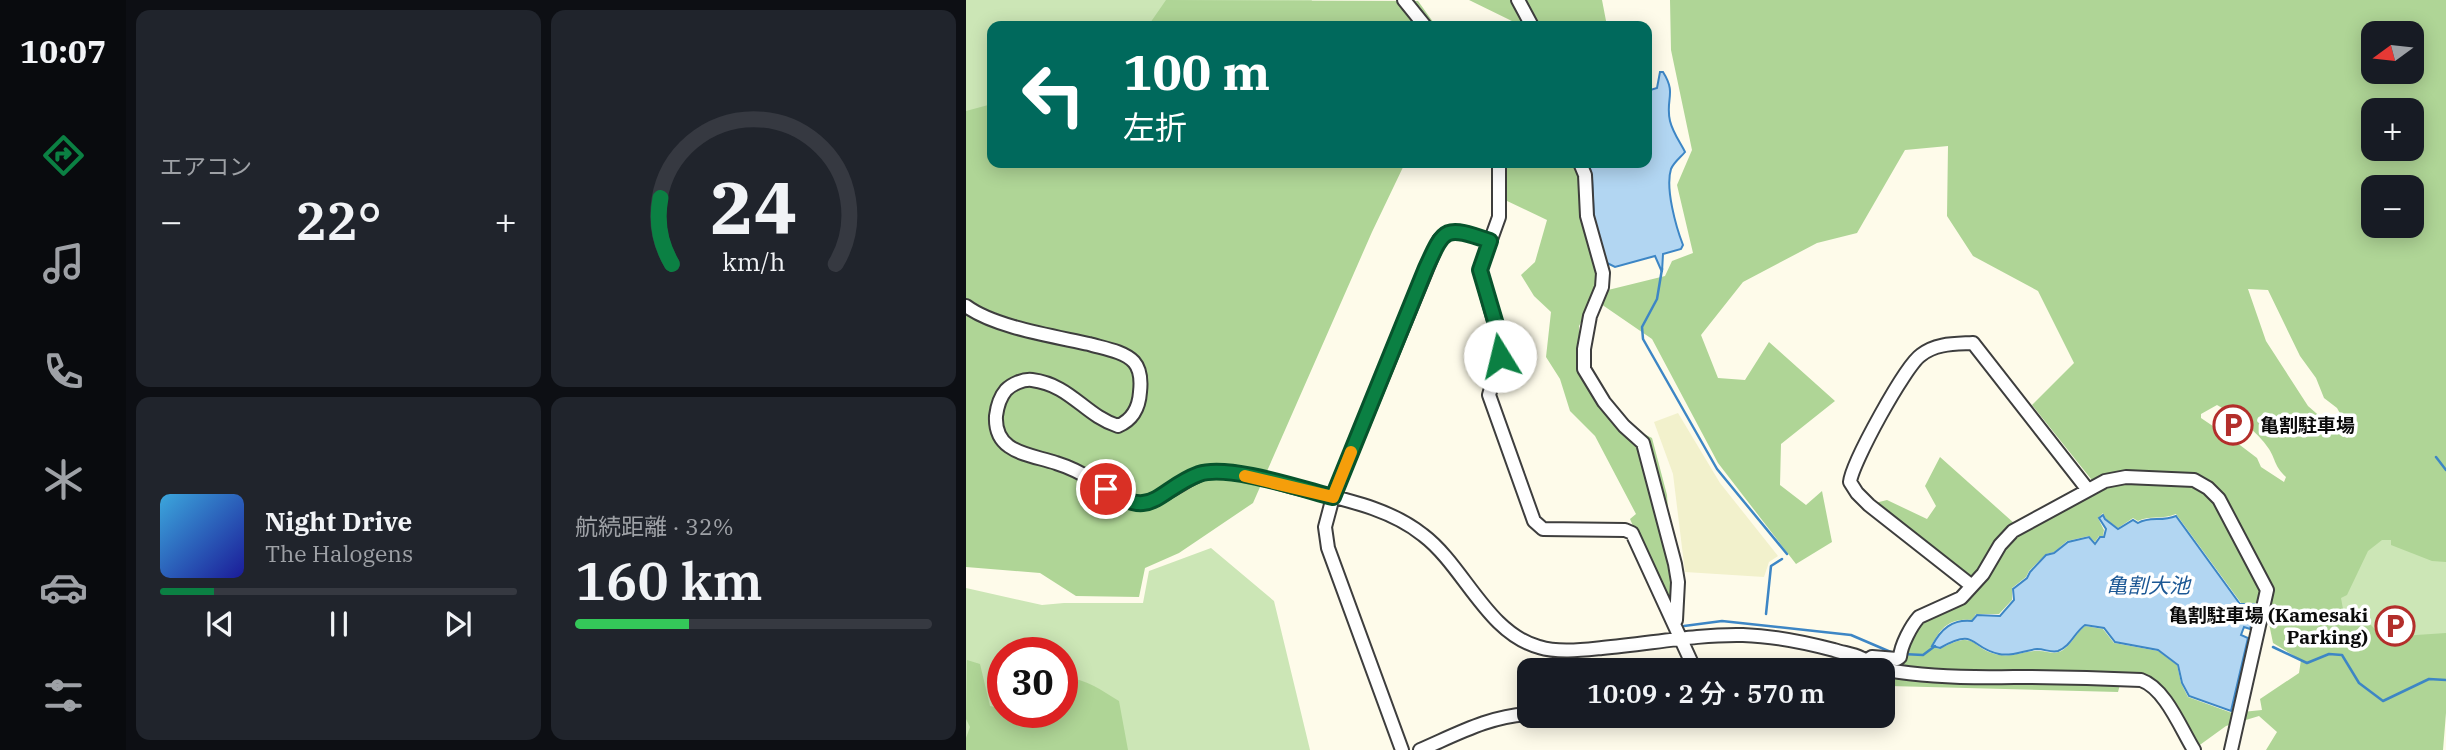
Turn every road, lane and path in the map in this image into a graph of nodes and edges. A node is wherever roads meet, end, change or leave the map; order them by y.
1 (1404, 0) edge
2 (1518, 0) edge
3 (1421, 21) edge
4 (1529, 21) edge
5 (1499, 168) edge
6 (1582, 168) edge
7 (1490, 241) junction
8 (966, 306) edge
9 (2088, 490) junction
10 (1333, 497) junction
11 (1972, 586) junction
12 (1674, 624) junction
13 (1681, 639) junction
14 (1690, 658) edge
15 (1848, 658) edge
16 (1895, 660) edge
17 (1895, 671) edge
18 (1517, 714) edge
19 (1402, 750) edge
20 (1420, 750) edge
21 (2194, 750) edge
22 (2231, 750) edge

1 - 3 street
2 - 4 street
5 - 7 street
6 - 12 street
7 - 10 street
7 - 12 street
8 - 10 street
9 - 11 street
9 - 11 street
9 - 22 street
10 - 13 street
10 - 19 street
11 - 16 street
12 - 13 street
13 - 14 street
13 - 15 street
17 - 21 street
18 - 20 street

